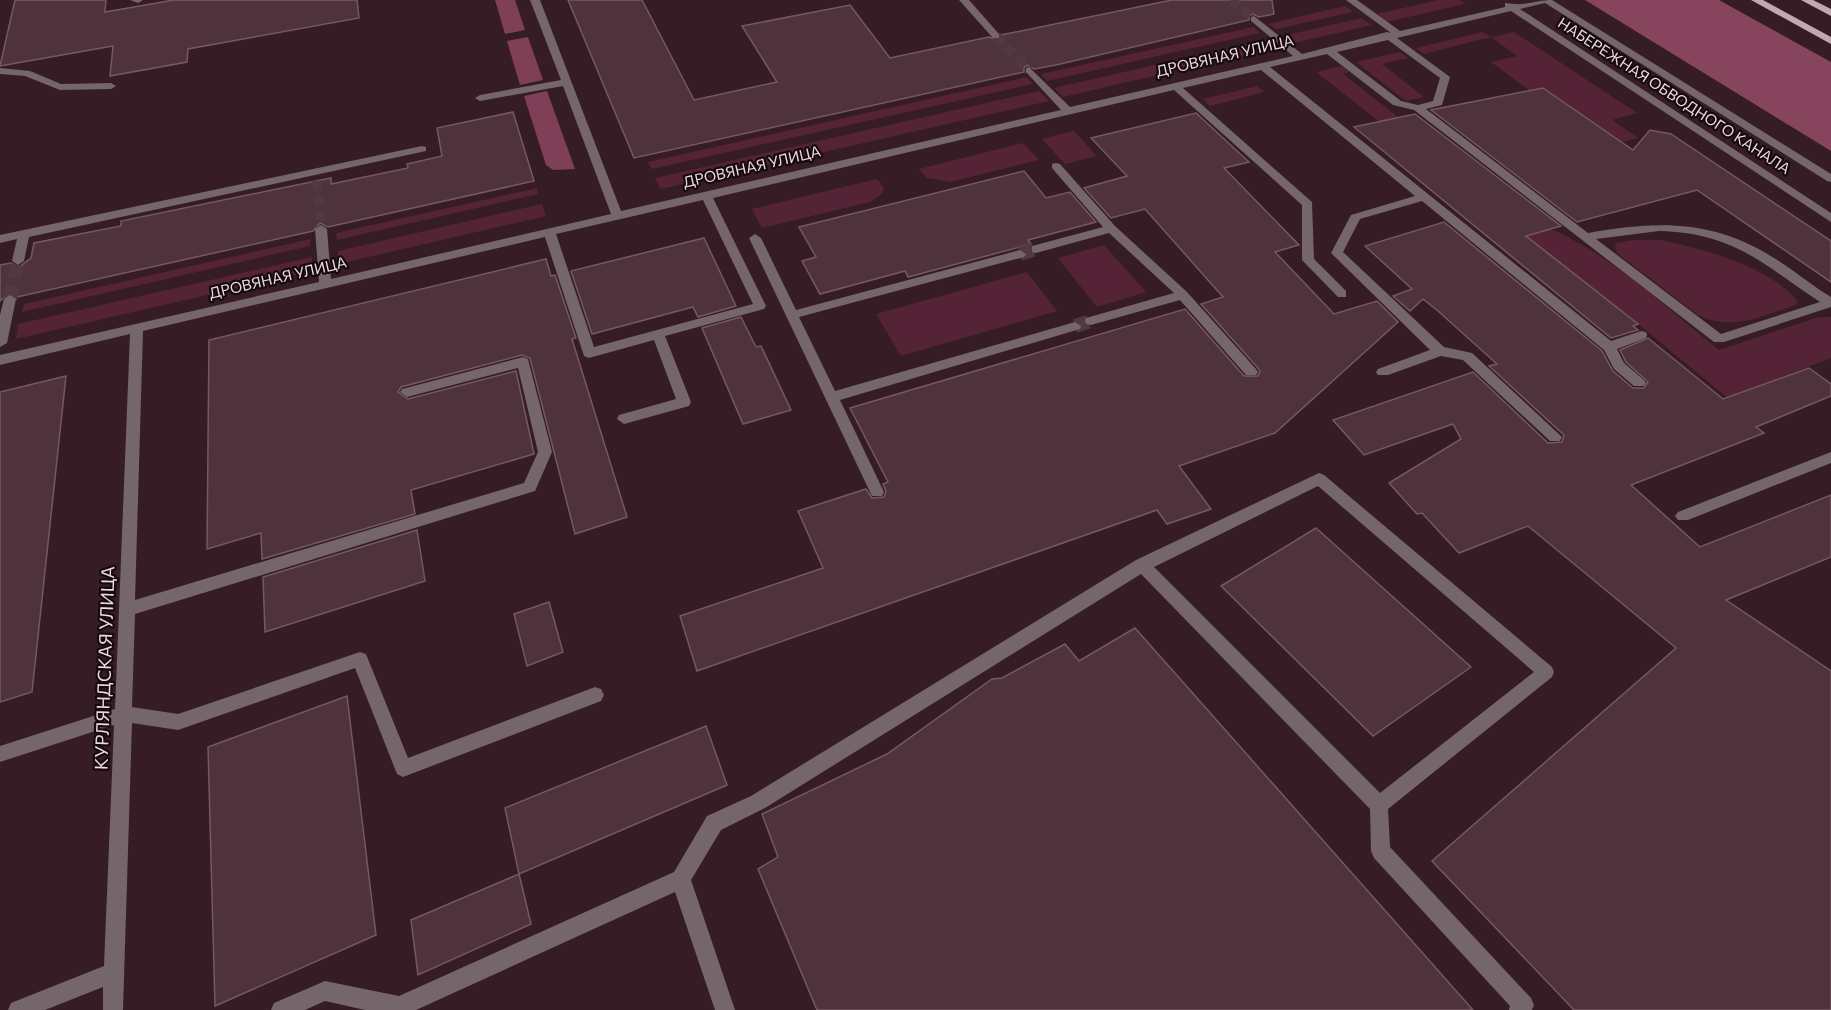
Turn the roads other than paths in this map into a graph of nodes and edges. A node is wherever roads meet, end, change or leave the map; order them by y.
1 (535, 0) edge
2 (964, 0) edge
3 (1351, 0) edge
4 (1500, 0) edge
5 (1546, 0) edge
6 (1756, 0) edge
7 (1806, 0) edge
8 (1511, 7) junction
9 (1831, 13) edge
10 (1254, 18) tunnel mouth
11 (1392, 34) junction
12 (996, 36) tunnel mouth
13 (1831, 41) edge
14 (1327, 49) junction
15 (1299, 56) junction
16 (1261, 65) junction
17 (1029, 70) tunnel mouth
18 (0, 71) edge
19 (566, 82) junction
20 (1174, 85) junction
21 (111, 86) dead end
22 (480, 98) dead end
23 (1418, 108) junction
24 (1067, 110) junction
25 (422, 149) dead end
26 (1056, 166) dead end
27 (1831, 179) edge
28 (706, 194) junction
29 (1424, 197) junction
30 (617, 215) junction
31 (1831, 218) edge
32 (321, 229) tunnel mouth
33 (1111, 229) junction
34 (549, 231) junction
35 (24, 234) junction
36 (1586, 237) junction
37 (755, 238) dead end
38 (0, 239) edge
39 (1036, 249) tunnel mouth
40 (1020, 254) tunnel mouth
41 (18, 261) tunnel mouth
42 (326, 284) junction
43 (1342, 294) dead end
44 (1183, 295) junction
45 (10, 299) tunnel mouth
46 (1831, 303) edge
47 (792, 315) junction
48 (1091, 321) tunnel mouth
49 (1076, 326) tunnel mouth
50 (137, 328) junction
51 (658, 334) junction
52 (1641, 335) dead end
53 (0, 343) edge
54 (1609, 347) junction
55 (1440, 351) junction
56 (0, 360) edge
57 (1251, 372) dead end
58 (1383, 372) dead end
59 (1639, 383) dead end
60 (407, 392) dead end
61 (832, 397) junction
62 (624, 419) dead end
63 (1555, 437) dead end
64 (1831, 457) edge
65 (878, 492) dead end
66 (1683, 516) dead end
67 (1142, 565) junction
68 (126, 610) junction
69 (595, 694) dead end
70 (124, 714) junction
71 (0, 754) edge
72 (1379, 805) junction
73 (681, 879) junction
74 (114, 973) junction
75 (18, 1010) edge
76 (113, 1010) edge
77 (281, 1010) edge
78 (725, 1010) edge
79 (1519, 1010) edge

1 - 19 street
2 - 12 street
3 - 11 street
4 - 8 street, НАБЕРЕЖНАЯ ОБВОДНОГО КАНАЛА
5 - 8 street, ДРОВЯНАЯ УЛИЦА
5 - 27 street, НАБЕРЕЖНАЯ ОБВОДНОГО КАНАЛА
6 - 13 main road
7 - 9 main road
8 - 11 street, ДРОВЯНАЯ УЛИЦА
8 - 31 street, НАБЕРЕЖНАЯ ОБВОДНОГО КАНАЛА
10 - 15 street
11 - 14 street, ДРОВЯНАЯ УЛИЦА
11 - 23 street
14 - 15 street, ДРОВЯНАЯ УЛИЦА
14 - 23 street
15 - 16 street, ДРОВЯНАЯ УЛИЦА
16 - 20 street, ДРОВЯНАЯ УЛИЦА
16 - 29 street
17 - 24 street
18 - 21 street
19 - 22 street
19 - 30 street
20 - 24 street, ДРОВЯНАЯ УЛИЦА
20 - 43 street
23 - 36 street
24 - 28 street, ДРОВЯНАЯ УЛИЦА
25 - 35 street
26 - 33 street
28 - 30 street, ДРОВЯНАЯ УЛИЦА
28 - 51 street
29 - 54 street
29 - 55 street
30 - 34 street, ДРОВЯНАЯ УЛИЦА
32 - 42 street
33 - 39 street
33 - 44 street
34 - 42 street, ДРОВЯНАЯ УЛИЦА
34 - 51 street
35 - 38 street
35 - 41 street
36 - 46 street
36 - 46 street
37 - 47 street
40 - 47 street
42 - 50 street, ДРОВЯНАЯ УЛИЦА
44 - 48 street
44 - 57 street
45 - 53 street
47 - 61 street
49 - 61 street
50 - 56 street, ДРОВЯНАЯ УЛИЦА
50 - 68 street, КУРЛЯНДСКАЯ УЛИЦА
51 - 62 street
52 - 54 street
54 - 59 street
55 - 58 street
55 - 63 street
60 - 68 street
61 - 65 street
64 - 66 street
67 - 72 street
67 - 72 street
67 - 73 street
68 - 70 street, КУРЛЯНДСКАЯ УЛИЦА
69 - 70 street
70 - 71 street
70 - 74 street, КУРЛЯНДСКАЯ УЛИЦА
72 - 79 street
73 - 77 street
73 - 78 street
74 - 75 street
74 - 76 street, КУРЛЯНДСКАЯ УЛИЦА

